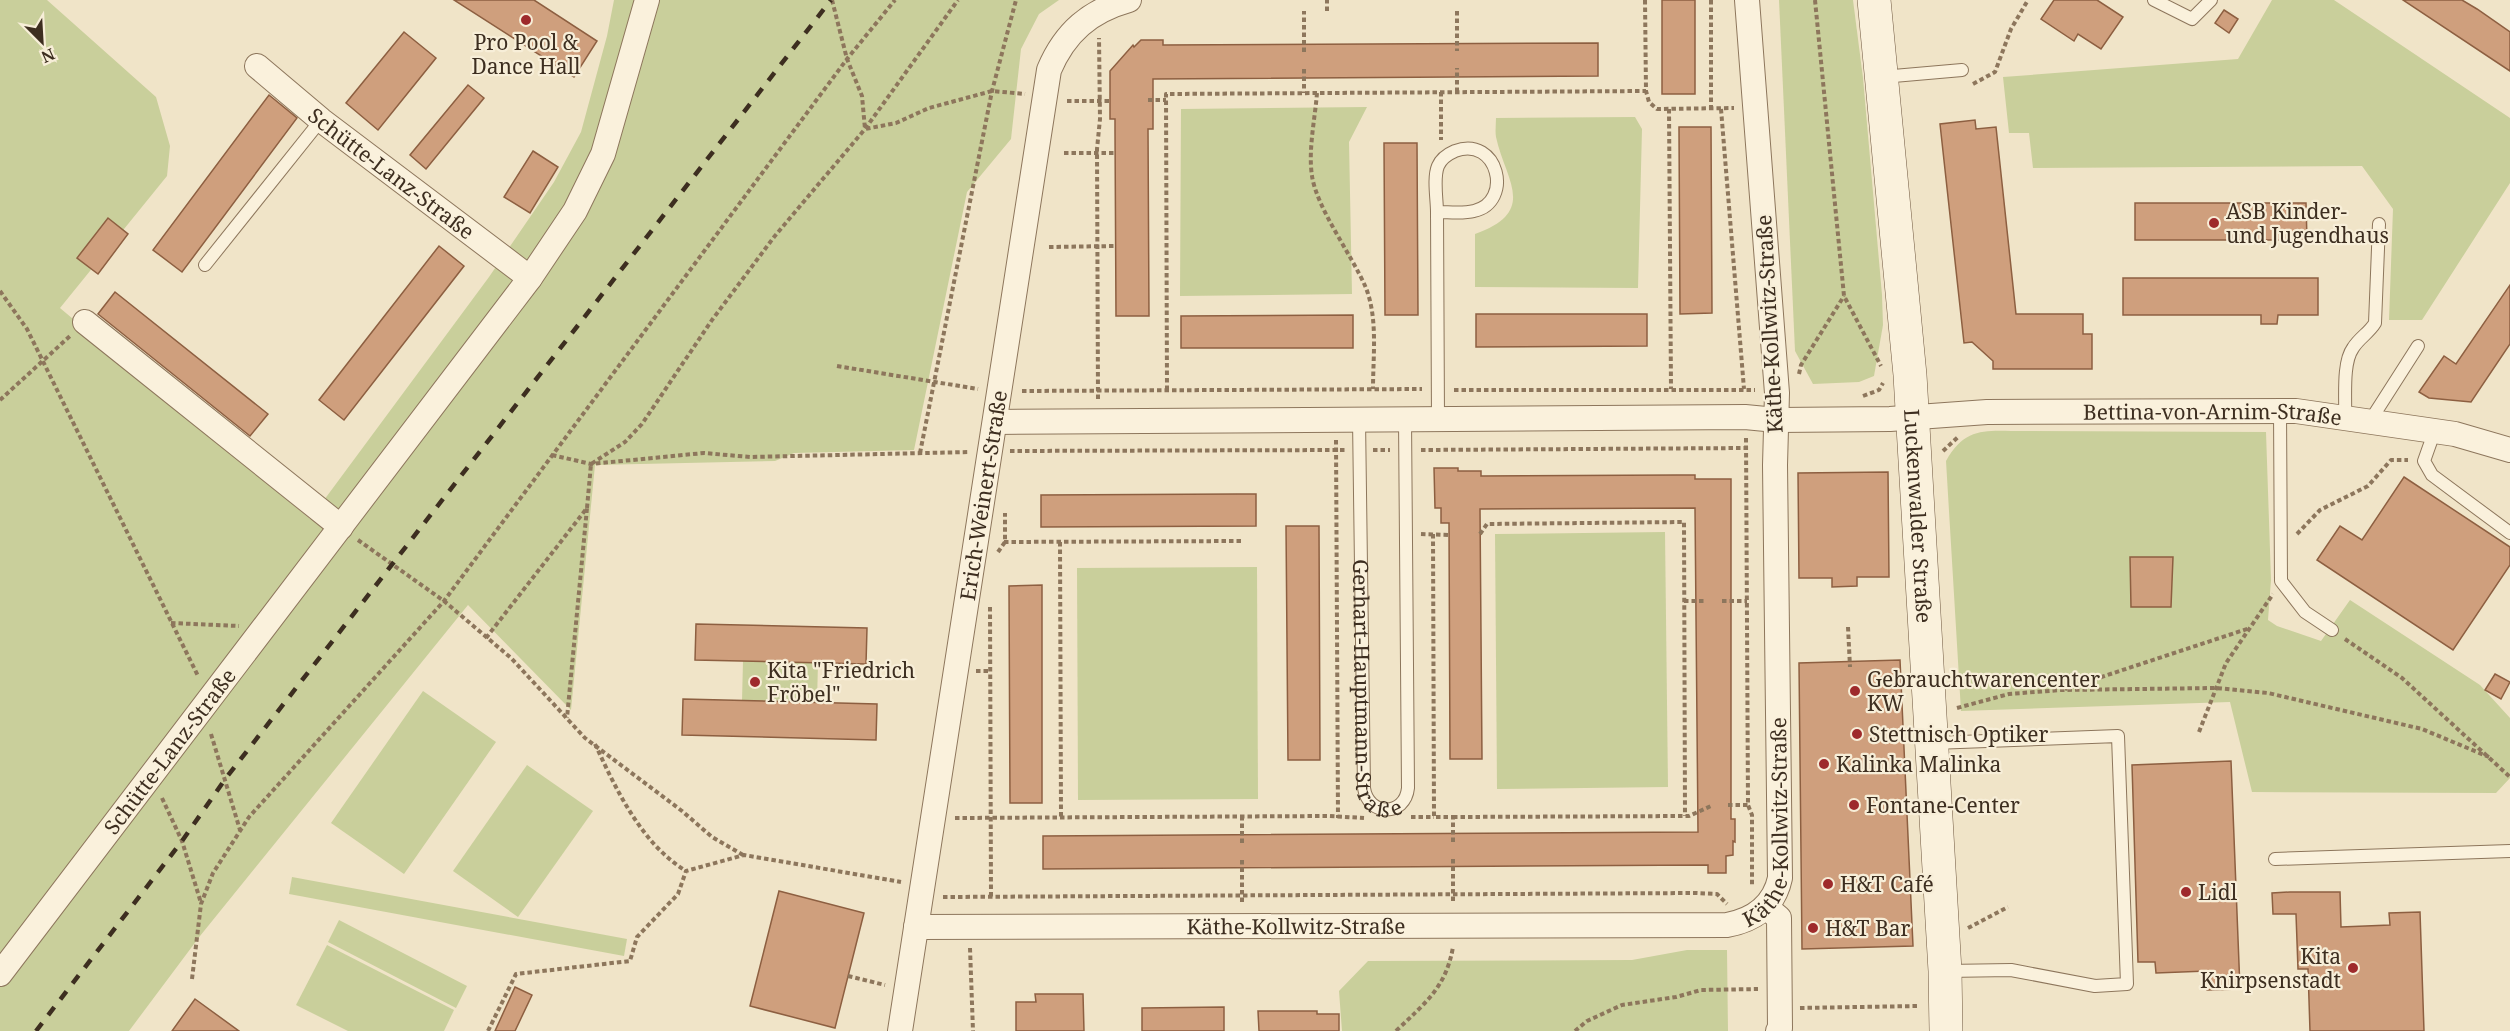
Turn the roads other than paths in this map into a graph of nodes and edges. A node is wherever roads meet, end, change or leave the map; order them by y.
1 (647, 0) edge
2 (1129, 0) edge
3 (1747, 0) edge
4 (1874, 0) edge
5 (2154, 0) edge
6 (2211, 0) edge
7 (257, 66) dead end
8 (1962, 70) dead end
9 (1881, 77) junction
10 (321, 120) junction
11 (1437, 212) junction
12 (2379, 224) dead end
13 (205, 265) dead end
14 (530, 278) junction
15 (85, 322) road end
16 (2418, 346) dead end
17 (2280, 411) junction
18 (1901, 418) junction
19 (2345, 418) junction
20 (1348, 419) junction
21 (1404, 419) junction
22 (1438, 419) junction
23 (1776, 420) junction
24 (2370, 421) junction
25 (995, 422) junction
26 (2435, 430) junction
27 (2510, 450) edge
28 (341, 527) junction
29 (2510, 533) edge
30 (2332, 630) road end
31 (1932, 743) junction
32 (2510, 851) edge
33 (2275, 859) dead end
34 (1766, 907) junction
35 (916, 927) junction
36 (1944, 956) junction
37 (0, 974) edge
38 (1779, 1009) edge
39 (900, 1031) edge
40 (1946, 1031) edge

1 - 14 street, Schütte-Lanz-Straße
2 - 25 street, Erich-Weinert-Straße
3 - 23 street, Käthe-Kollwitz-Straße
4 - 9 main road, Luckenwalder Straße
5 - 6 lane
7 - 10 street, Schütte-Lanz-Straße
8 - 9 lane
9 - 18 main road, Luckenwalder Straße
10 - 13 lane
10 - 14 street, Schütte-Lanz-Straße
11 - 11 lane
11 - 22 lane
12 - 19 lane
14 - 28 street, Schütte-Lanz-Straße
15 - 28 street
16 - 24 lane
17 - 18 street, Bettina-von-Arnim-Straße
17 - 19 street, Bettina-von-Arnim-Straße
17 - 30 lane
18 - 23 street
18 - 31 main road, Luckenwalder Straße
19 - 24 street, Bettina-von-Arnim-Straße
20 - 21 street
20 - 21 lane, Gerhart-Hauptmann-Straße
20 - 25 street
21 - 22 street
22 - 23 street
23 - 34 street, Käthe-Kollwitz-Straße
24 - 26 street, Bettina-von-Arnim-Straße
25 - 35 street, Erich-Weinert-Straße
26 - 27 street, Bettina-von-Arnim-Straße
26 - 29 lane
28 - 37 street, Schütte-Lanz-Straße
31 - 36 main road, Luckenwalder Straße
31 - 36 lane
32 - 33 lane
34 - 35 street, Käthe-Kollwitz-Straße
34 - 38 street
35 - 39 street, Erich-Weinert-Straße
36 - 40 main road, Luckenwalder Straße

